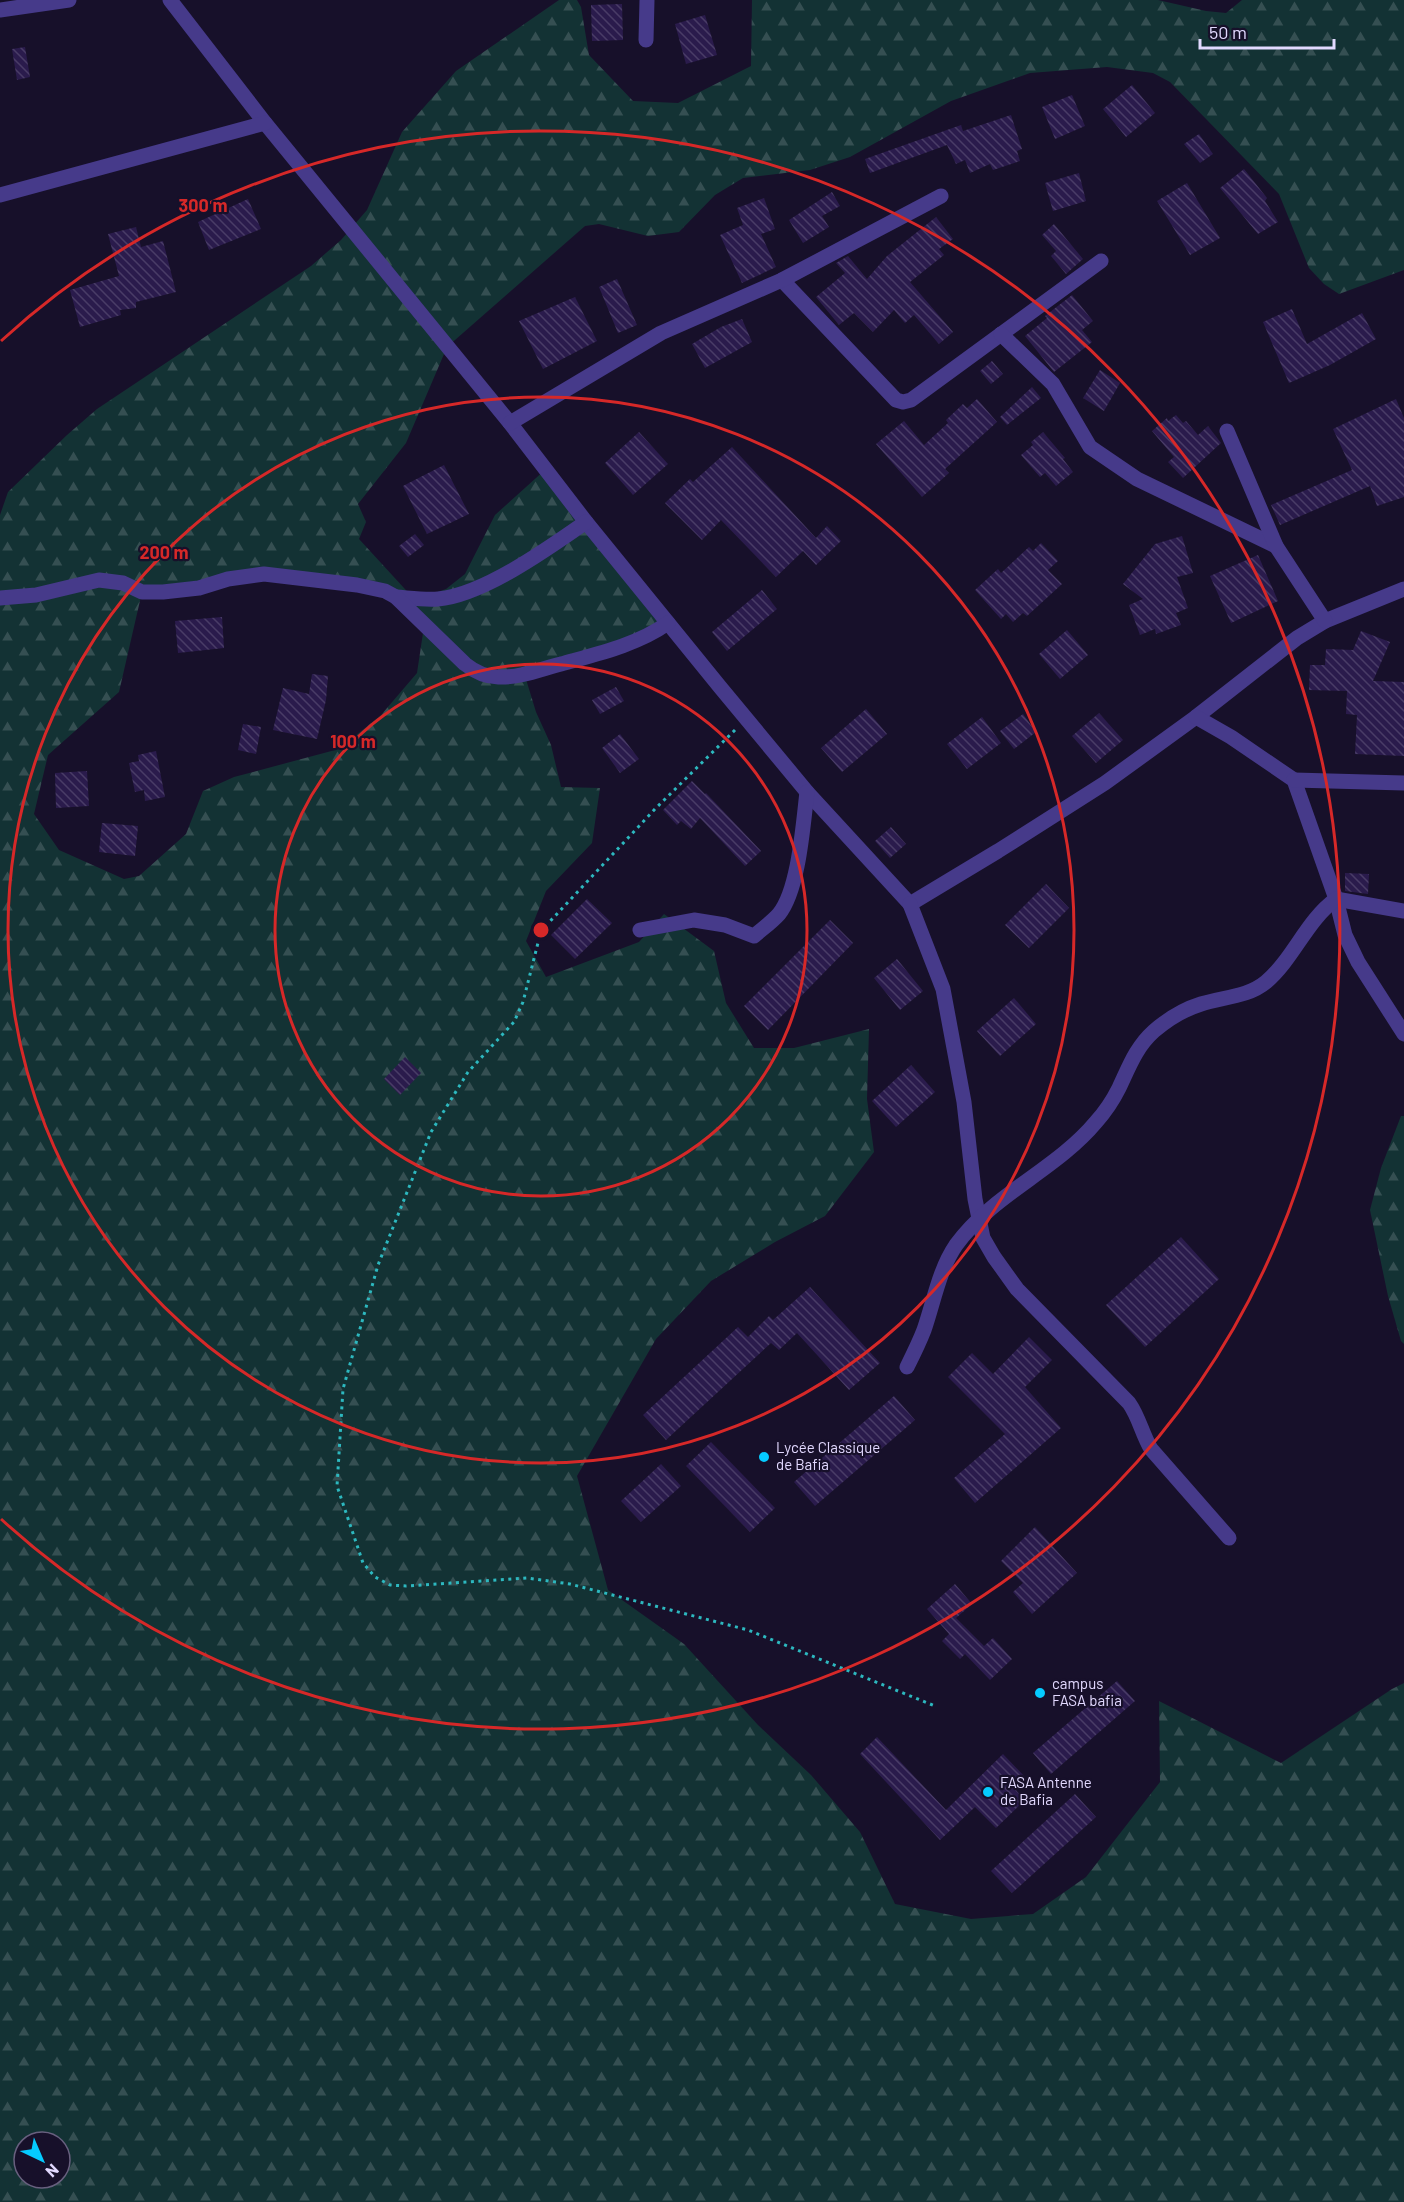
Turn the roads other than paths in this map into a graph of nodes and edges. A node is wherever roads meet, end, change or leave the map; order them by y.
1 (69, 0) edge
2 (170, 0) edge
3 (647, 0) edge
4 (0, 10) edge
5 (646, 40) dead end
6 (266, 123) junction
7 (0, 195) edge
8 (941, 196) dead end
9 (1101, 261) dead end
10 (782, 280) junction
11 (1001, 334) junction
12 (510, 423) junction
13 (1227, 431) dead end
14 (586, 522) junction
15 (1276, 546) junction
16 (1404, 589) edge
17 (396, 597) junction
18 (0, 598) edge
19 (1325, 621) junction
20 (668, 623) junction
21 (1196, 717) junction
22 (1294, 780) junction
23 (1404, 783) edge
24 (807, 792) junction
25 (1335, 899) junction
26 (910, 904) junction
27 (1404, 911) edge
28 (640, 930) dead end
29 (1404, 1034) edge
30 (979, 1219) junction
31 (908, 1367) dead end
32 (1229, 1538) dead end

1 - 4 street
2 - 6 street
3 - 5 street
6 - 7 street
6 - 12 street
8 - 10 street
9 - 11 street
10 - 11 street
10 - 12 street
11 - 15 street
12 - 14 street
13 - 15 street
14 - 17 street
14 - 20 street
15 - 19 street
16 - 19 street
17 - 18 street
17 - 20 street
19 - 21 street
20 - 24 street
21 - 22 street
21 - 26 street
22 - 23 street
22 - 25 street
24 - 26 street
24 - 28 street
25 - 27 street
25 - 29 street
25 - 30 street
26 - 30 street
30 - 31 street
30 - 32 street

